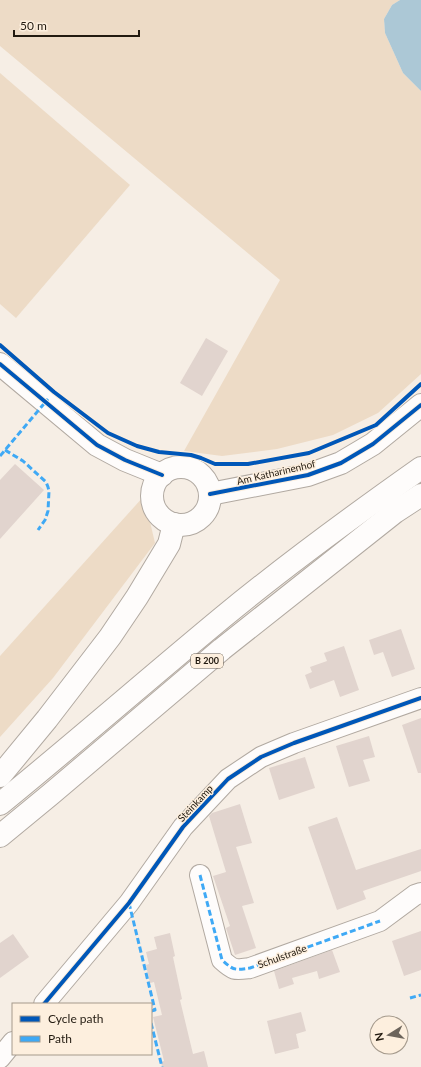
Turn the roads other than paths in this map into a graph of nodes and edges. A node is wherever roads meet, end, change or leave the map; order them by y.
1 (0, 364) edge
2 (421, 405) edge
3 (421, 468) edge
4 (162, 475) junction
5 (210, 494) junction
6 (421, 495) edge
7 (174, 524) junction
8 (421, 698) edge
9 (0, 776) edge
10 (0, 804) edge
11 (0, 836) edge
12 (200, 875) dead end
13 (421, 893) edge
14 (45, 1003) edge
15 (12, 1043) edge
16 (0, 1058) edge

1 - 4 main road
2 - 5 main road, Am Katharinenhof
3 - 10 main road, B 200
4 - 5 main road
4 - 7 main road
5 - 7 main road
6 - 11 main road, B 200
7 - 9 main road
8 - 14 street, Steinkamp
12 - 13 street, Schulstraße
15 - 16 street

